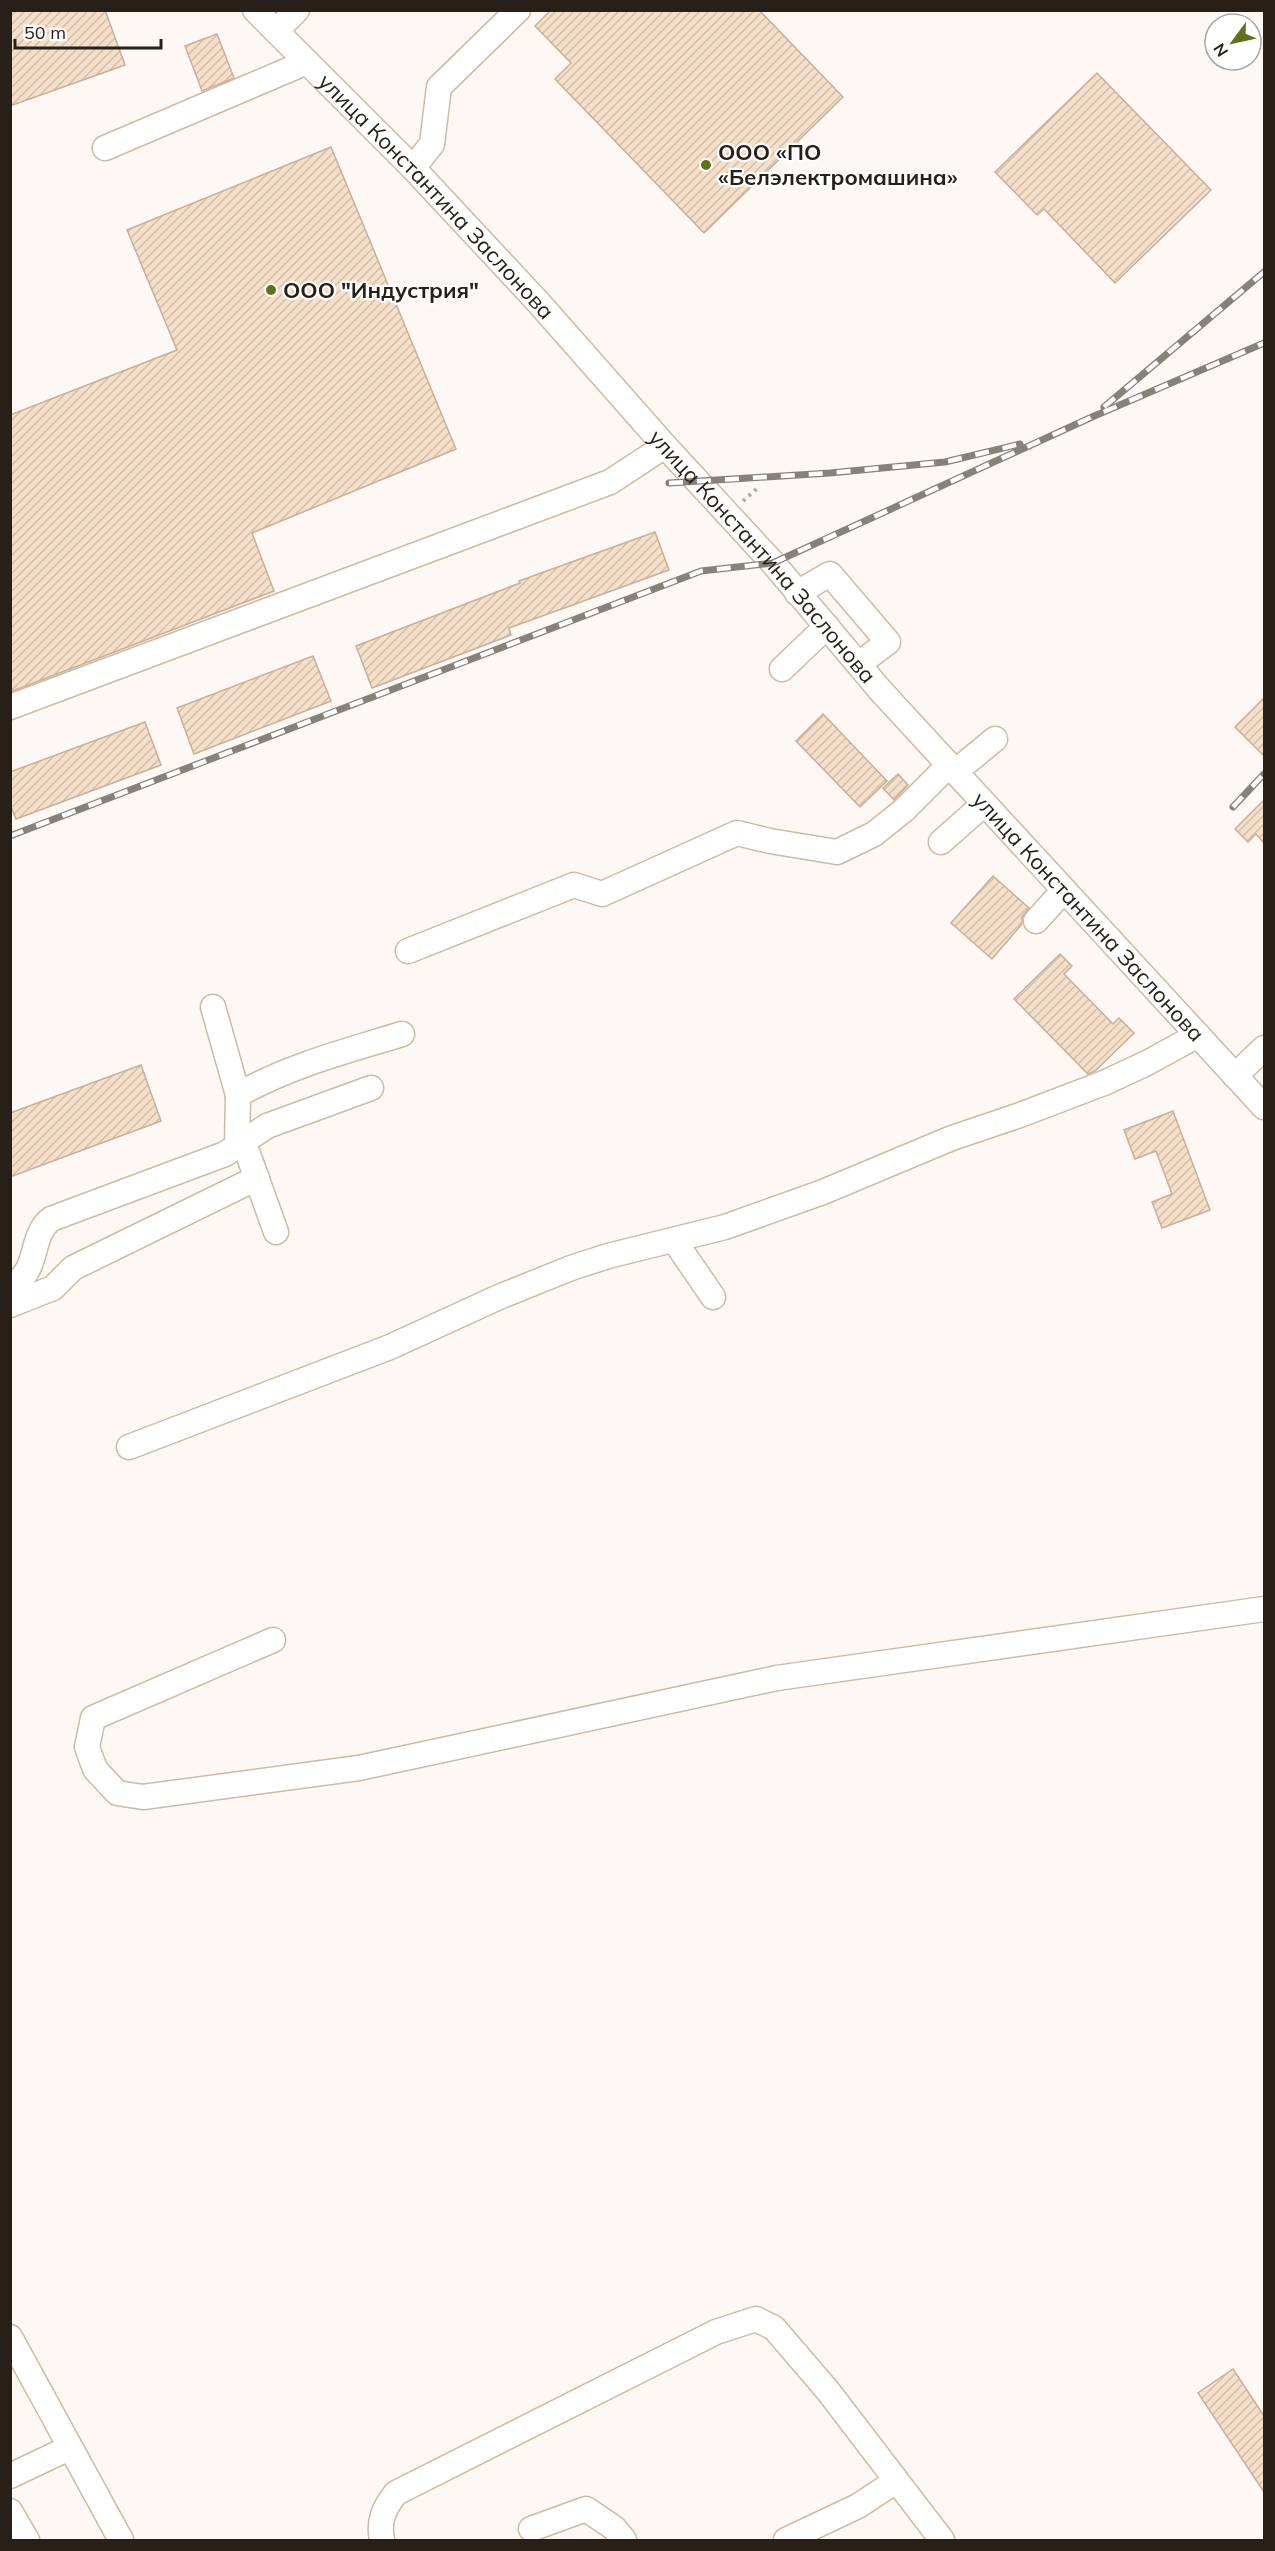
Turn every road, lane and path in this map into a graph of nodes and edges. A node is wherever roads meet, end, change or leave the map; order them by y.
1 (255, 10) edge
2 (297, 10) edge
3 (518, 10) edge
4 (276, 31) junction
5 (307, 62) junction
6 (105, 148) dead end
7 (413, 168) junction
8 (665, 446) junction
9 (797, 592) junction
10 (827, 627) junction
11 (859, 664) junction
12 (782, 669) dead end
13 (10, 708) edge
14 (995, 739) dead end
15 (952, 769) junction
16 (984, 804) junction
17 (941, 842) dead end
18 (1064, 890) junction
19 (1036, 921) dead end
20 (408, 951) dead end
21 (213, 1007) dead end
22 (402, 1034) dead end
23 (1198, 1035) junction
24 (1264, 1048) edge
25 (1235, 1076) junction
26 (371, 1088) dead end
27 (238, 1095) junction
28 (1264, 1107) edge
29 (243, 1150) junction
30 (257, 1178) junction
31 (276, 1232) dead end
32 (674, 1240) junction
33 (10, 1286) edge
34 (713, 1297) dead end
35 (10, 1305) edge
36 (129, 1447) dead end
37 (1264, 1609) edge
38 (273, 1640) dead end
39 (10, 2337) edge
40 (69, 2448) junction
41 (10, 2476) edge
42 (896, 2481) junction
43 (10, 2511) edge
44 (531, 2529) dead end
45 (27, 2541) edge
46 (121, 2541) edge
47 (382, 2541) edge
48 (624, 2541) edge
49 (786, 2541) edge
50 (942, 2541) edge

1 - 4 street, улица Константина Заслонова
2 - 4 street
3 - 7 street
4 - 5 street, улица Константина Заслонова
5 - 6 street
5 - 7 street, улица Константина Заслонова
7 - 8 street, улица Константина Заслонова
8 - 9 street, улица Константина Заслонова
8 - 13 street
9 - 10 street, улица Константина Заслонова
9 - 11 street
10 - 11 street, улица Константина Заслонова
10 - 12 street
11 - 15 street, улица Константина Заслонова
14 - 15 street
15 - 16 street, улица Константина Заслонова
15 - 20 street
16 - 17 street
16 - 18 street, улица Константина Заслонова
18 - 19 street
18 - 23 street, улица Константина Заслонова
21 - 27 street
22 - 27 street
23 - 25 street, улица Константина Заслонова
23 - 32 street
24 - 25 street
25 - 28 street, улица Константина Заслонова
26 - 29 street
27 - 29 street
29 - 30 street
29 - 33 street
30 - 31 street
30 - 35 street
32 - 34 street
32 - 36 street
37 - 38 street
39 - 40 street
40 - 41 street
40 - 46 street
42 - 47 street
42 - 49 street
42 - 50 street
43 - 45 street
44 - 48 street

